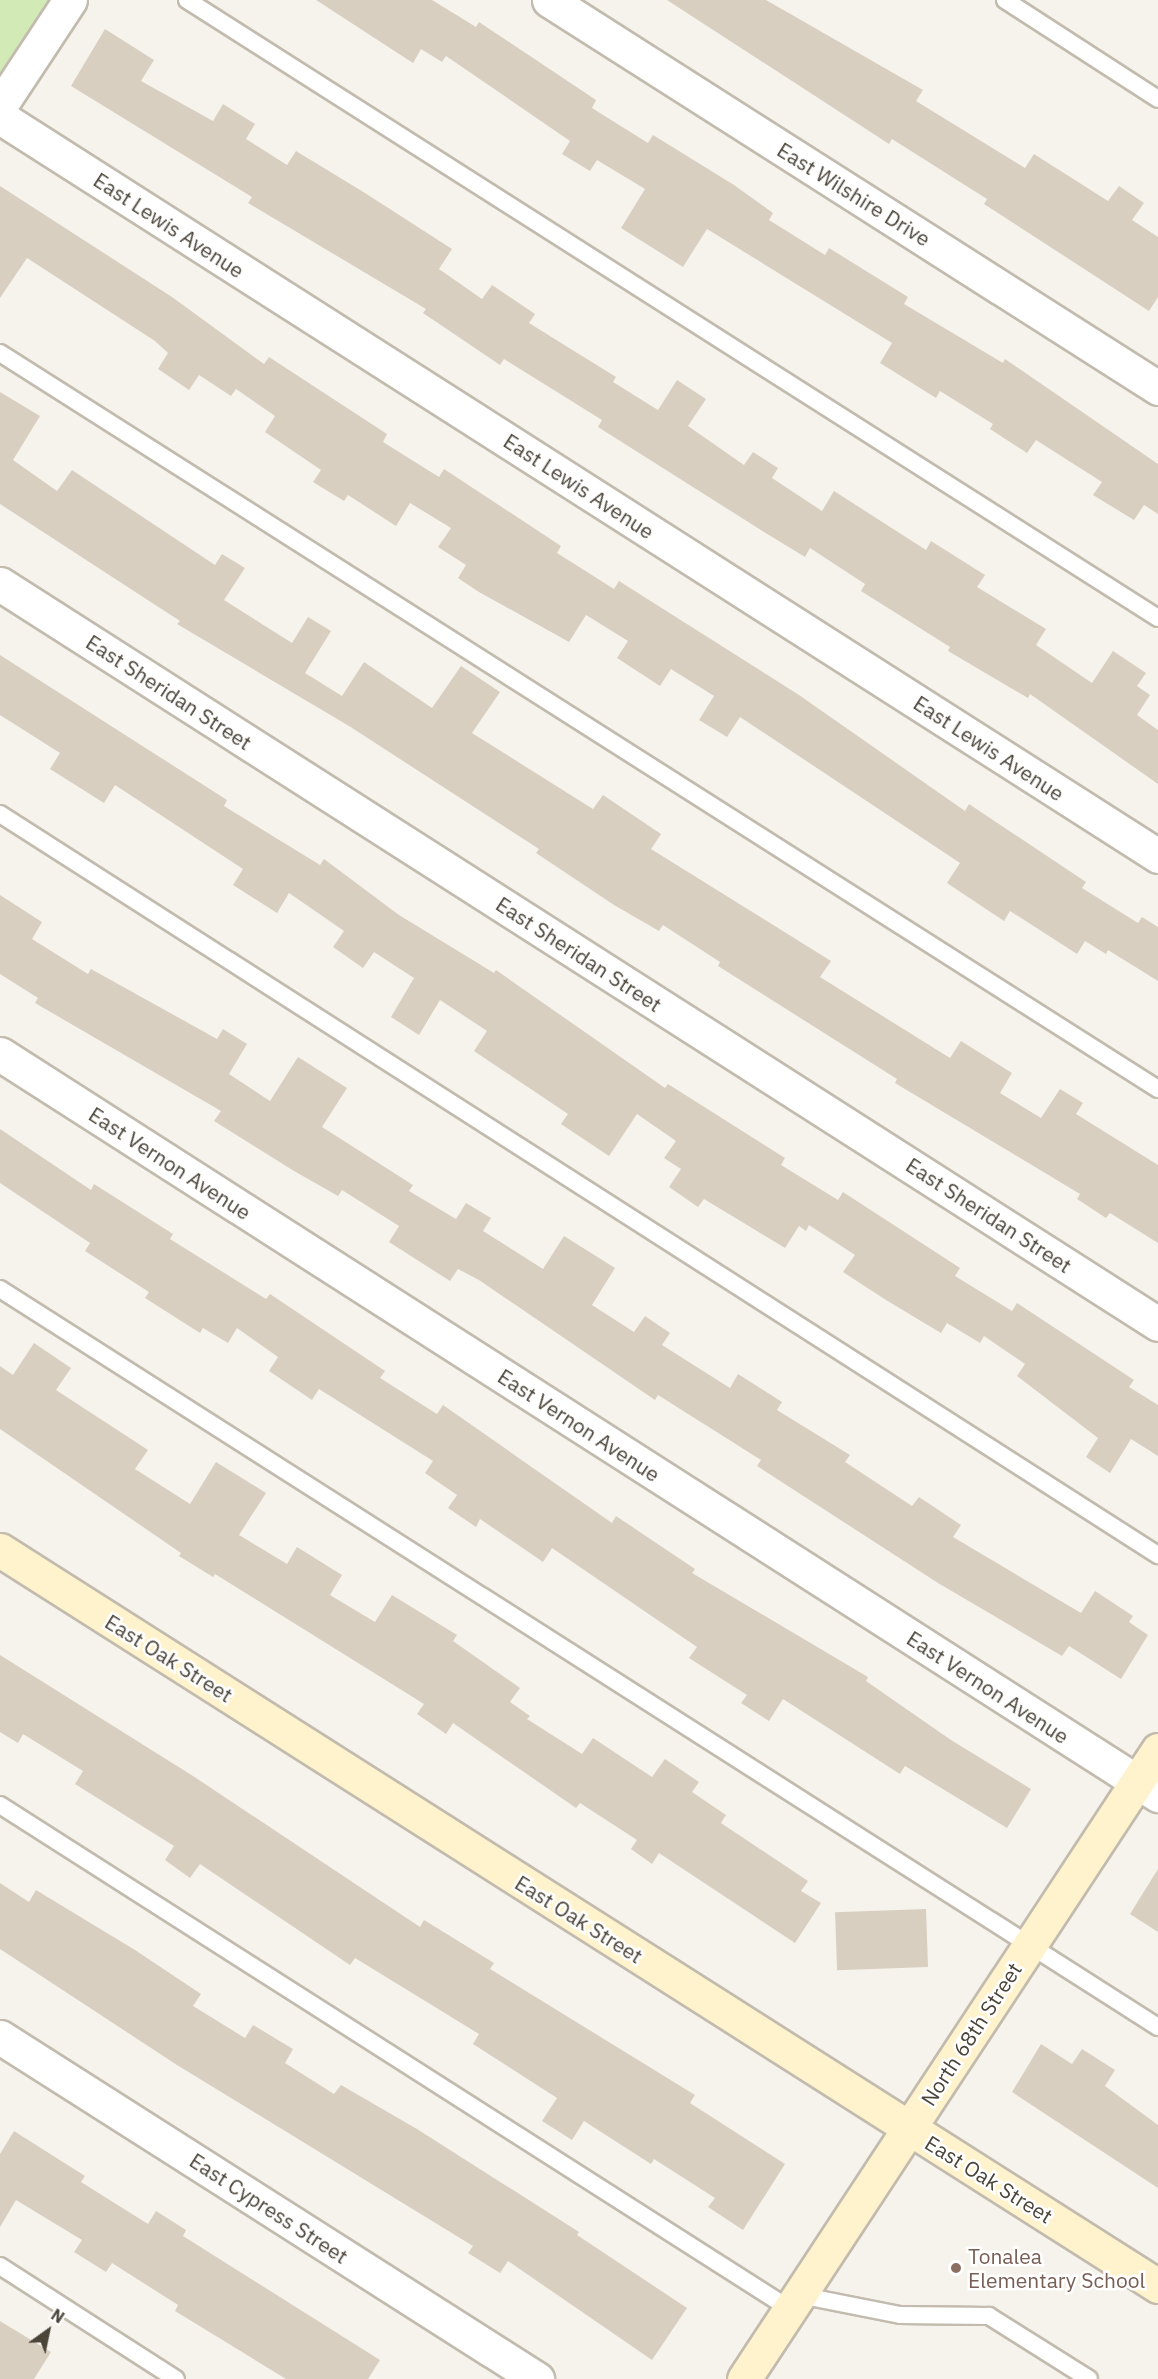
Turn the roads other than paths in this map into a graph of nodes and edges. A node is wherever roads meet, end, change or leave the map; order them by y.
1 (70, 0) edge
2 (187, 0) edge
3 (549, 0) edge
4 (1005, 0) edge
5 (1158, 99) edge
6 (0, 106) edge
7 (0, 117) edge
8 (0, 353) edge
9 (1158, 388) edge
10 (0, 584) edge
11 (1158, 618) edge
12 (0, 814) edge
13 (1158, 856) edge
14 (0, 1054) edge
15 (1158, 1089) edge
16 (0, 1289) edge
17 (1158, 1324) edge
18 (0, 1550) edge
19 (1158, 1555) edge
20 (1158, 1750) edge
21 (1148, 1789) edge
22 (0, 1805) edge
23 (1030, 1945) junction
24 (1158, 2027) edge
25 (0, 2037) edge
26 (909, 2128) junction
27 (0, 2266) edge
28 (1158, 2286) edge
29 (795, 2302) junction
30 (176, 2379) edge
31 (537, 2379) edge
32 (744, 2379) edge
33 (1089, 2379) edge

1 - 6 street
2 - 11 lane
3 - 9 street, East Wilshire Drive
4 - 5 lane
7 - 13 street, East Lewis Avenue
8 - 15 lane
10 - 17 street, East Sheridan Street
12 - 19 lane
14 - 21 street, East Vernon Avenue
16 - 23 lane
18 - 26 street, East Oak Street
20 - 21 street, North 68th Street
21 - 23 street, North 68th Street
22 - 29 lane
23 - 24 lane
23 - 26 street, North 68th Street
25 - 31 street, East Cypress Street
26 - 28 street, East Oak Street
26 - 29 street, North 68th Street
27 - 30 lane
29 - 32 street, North 68th Street
29 - 33 lane

